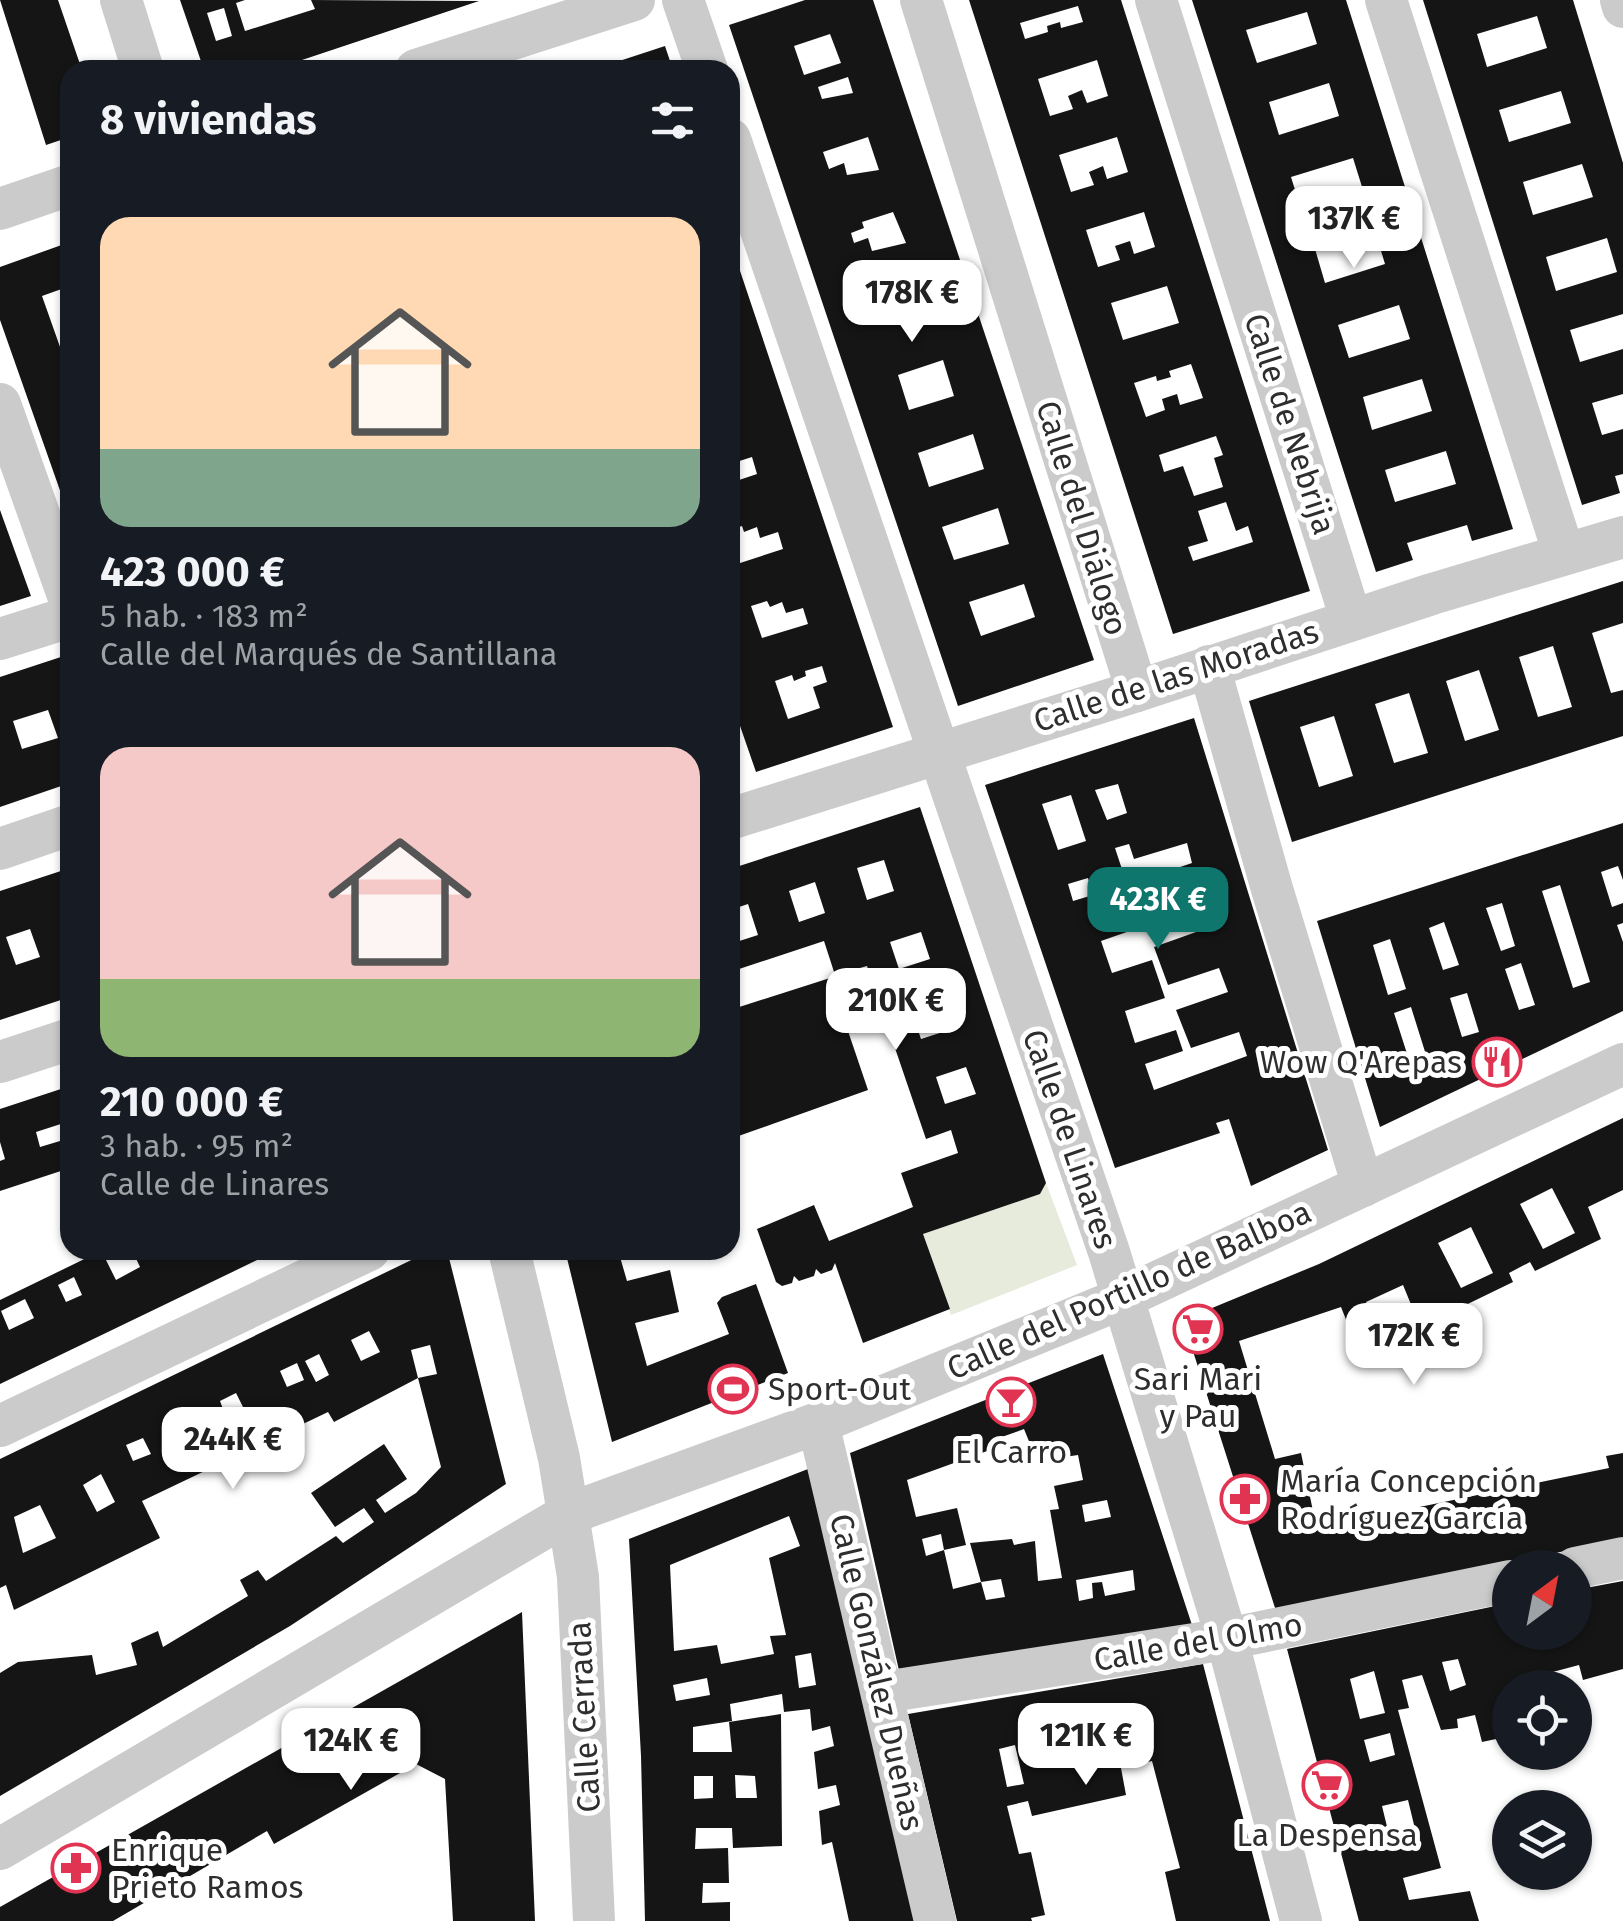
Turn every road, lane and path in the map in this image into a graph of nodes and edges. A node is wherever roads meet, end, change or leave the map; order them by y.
1 (121, 0) edge
2 (634, 0) edge
3 (683, 0) edge
4 (920, 0) edge
5 (1156, 0) edge
6 (1386, 0) edge
7 (141, 60) edge
8 (459, 60) edge
9 (703, 60) edge
10 (740, 169) edge
11 (60, 188) edge
12 (0, 209) edge
13 (0, 404) edge
14 (1623, 537) edge
15 (1564, 554) junction
16 (60, 573) edge
17 (60, 619) edge
18 (1351, 619) junction
19 (0, 639) edge
20 (1209, 666) junction
21 (1137, 692) junction
22 (938, 753) junction
23 (740, 816) edge
24 (60, 828) edge
25 (0, 849) edge
26 (60, 1041) edge
27 (0, 1062) edge
28 (1623, 1064) edge
29 (1363, 1186) junction
30 (348, 1260) edge
31 (511, 1260) edge
32 (1122, 1298) junction
33 (818, 1422) junction
34 (0, 1426) edge
35 (568, 1514) junction
36 (1623, 1558) edge
37 (1592, 1564) edge
38 (1492, 1586) edge
39 (1228, 1639) junction
40 (884, 1692) junction
41 (0, 1849) edge
42 (594, 1921) edge
43 (936, 1921) edge
44 (1301, 1921) edge

1 - 7 street
2 - 8 street
3 - 9 street
4 - 21 street, Calle del Diálogo
5 - 18 street, Calle de Nebrija
6 - 15 street
10 - 22 street, Calle de Linares
11 - 12 street
13 - 16 street
14 - 15 street, Calle de las Moradas
15 - 18 street, Calle de las Moradas
17 - 19 street
18 - 20 street, Calle de las Moradas
20 - 21 street, Calle de las Moradas
20 - 29 street
21 - 22 street, Calle de las Moradas
22 - 23 street, Calle de las Moradas
22 - 32 street, Calle de Linares
24 - 25 street
26 - 27 street
28 - 29 street, Calle del Portillo de Balboa
29 - 32 street, Calle del Portillo de Balboa
30 - 34 street
31 - 35 street, Calle Cerrada
32 - 33 street, Calle del Portillo de Balboa
32 - 39 street, Calle de Linares
33 - 35 street, Calle del Portillo de Balboa
33 - 40 street, Calle González Dueñas
35 - 41 street, Calle del Portillo de Balboa
35 - 42 street, Calle Cerrada
36 - 37 street
38 - 39 street, Calle del Olmo
39 - 40 street, Calle del Olmo
39 - 44 street, Calle de Linares
40 - 43 street, Calle González Dueñas

